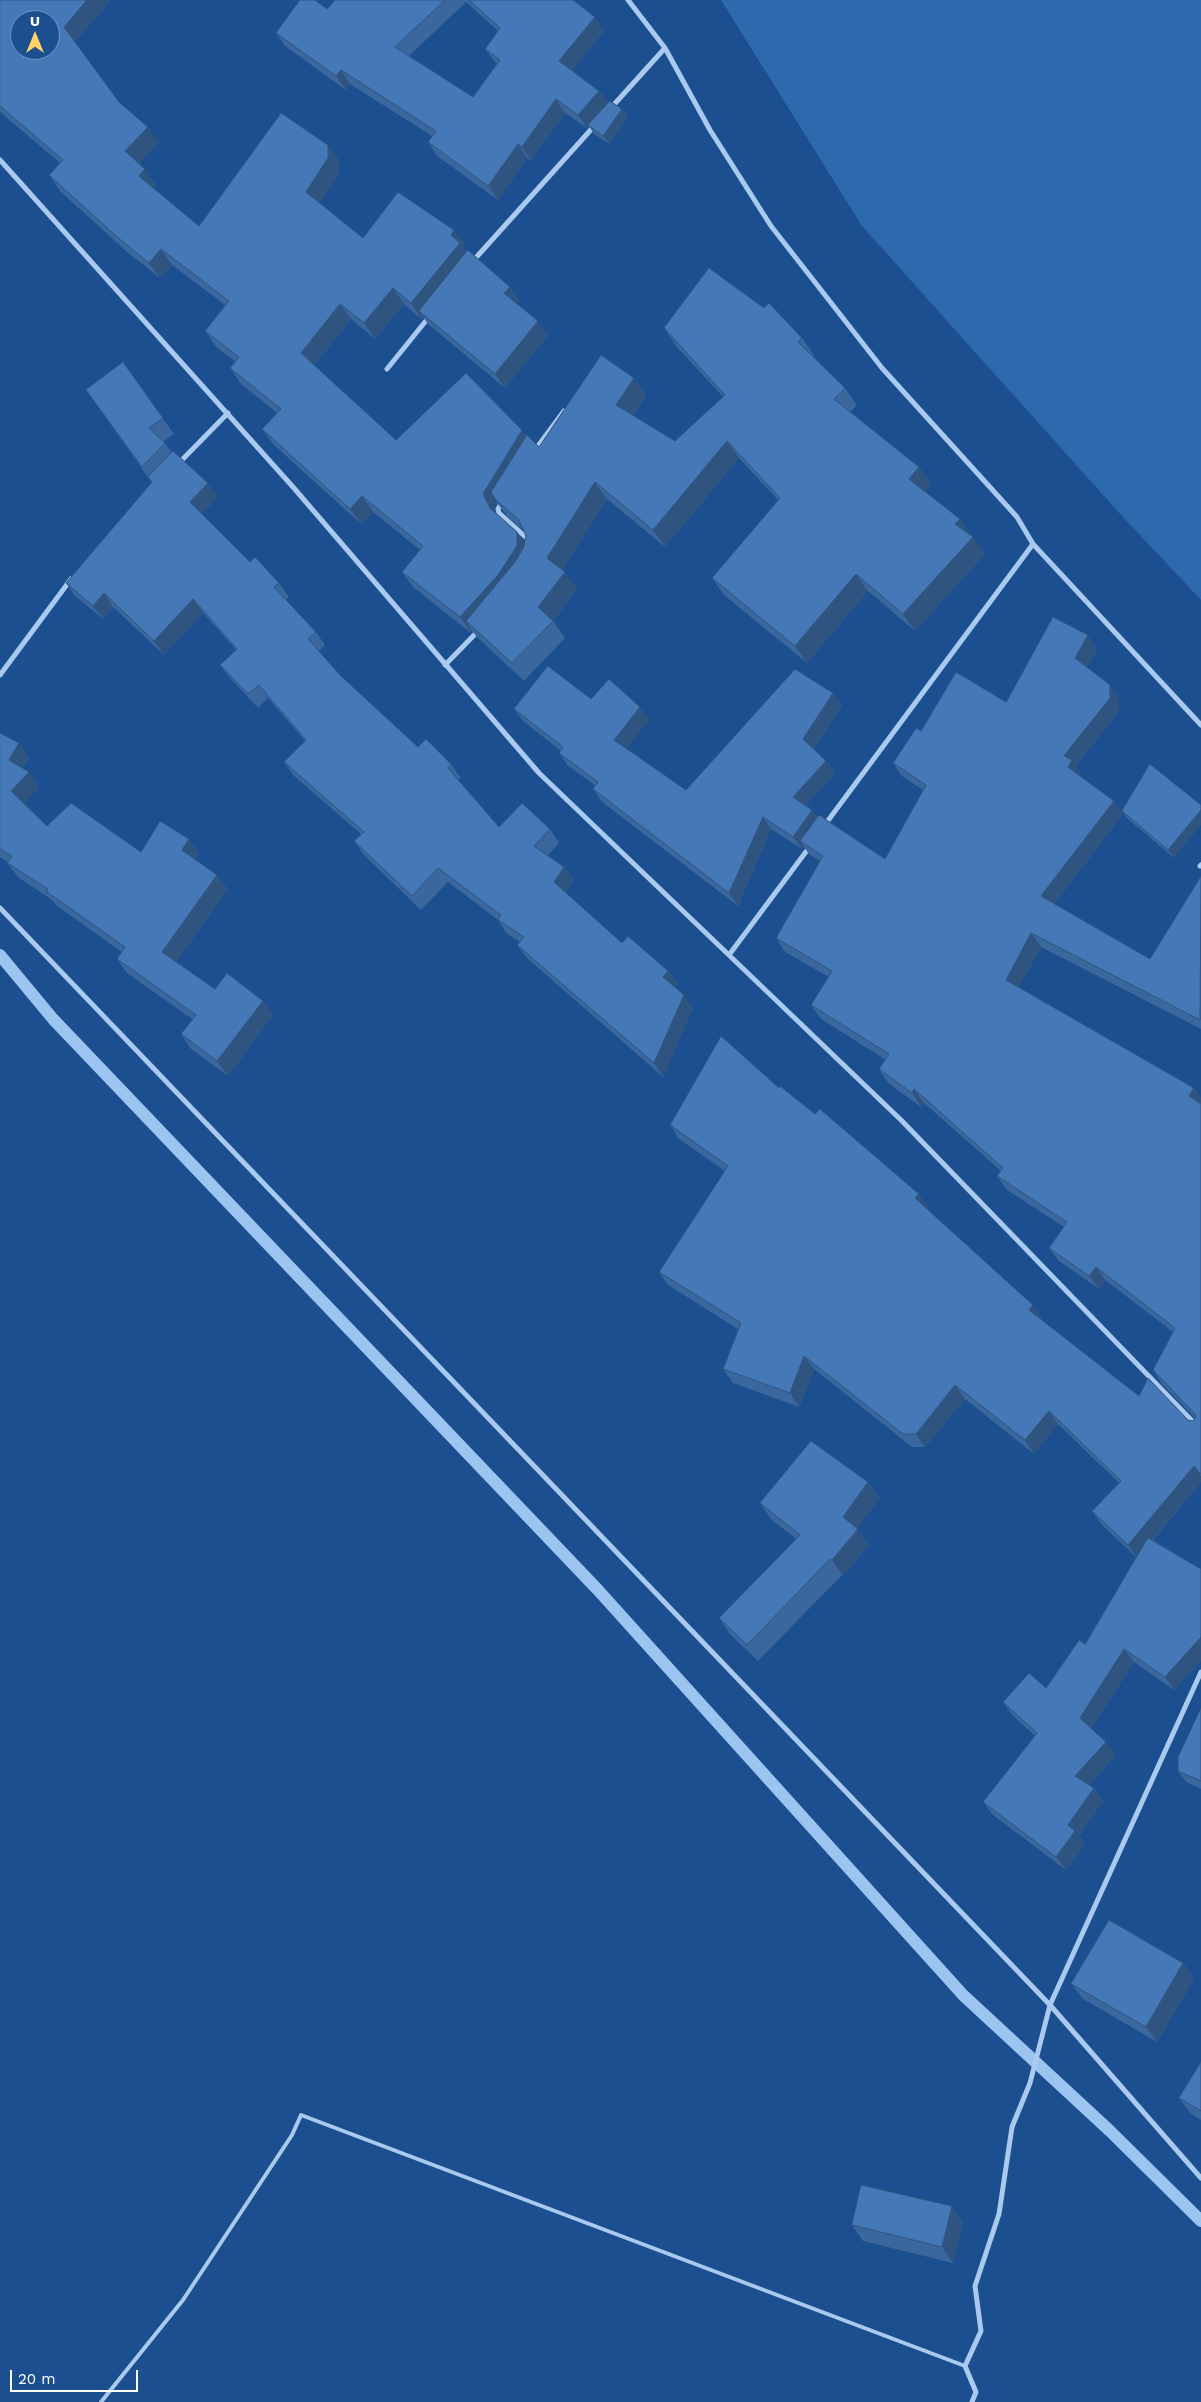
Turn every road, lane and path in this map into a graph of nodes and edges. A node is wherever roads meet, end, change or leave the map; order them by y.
1 (628, 0) edge
2 (664, 48) junction
3 (605, 115) edge
4 (598, 122) edge
5 (0, 160) edge
6 (472, 263) edge
7 (435, 308) edge
8 (387, 369) dead end
9 (568, 406) edge
10 (228, 413) junction
11 (532, 454) edge
12 (173, 468) edge
13 (506, 494) edge
14 (1033, 544) junction
15 (532, 547) edge
16 (76, 574) edge
17 (482, 627) edge
18 (445, 665) junction
19 (0, 674) edge
20 (1201, 725) edge
21 (823, 829) edge
22 (817, 837) edge
23 (0, 908) edge
24 (729, 955) junction
25 (1201, 1430) edge
26 (1201, 1672) edge
27 (1050, 2005) junction
28 (1201, 2178) edge
29 (965, 2366) junction
30 (101, 2402) edge
31 (972, 2402) edge

1 - 2 street
2 - 3 street
2 - 14 street
4 - 6 street
5 - 10 street
7 - 8 street
9 - 11 street
10 - 12 street
10 - 18 street
13 - 15 street
14 - 20 street
14 - 21 street
16 - 19 street
17 - 18 street
18 - 24 street
22 - 24 street
23 - 27 street
24 - 25 street
26 - 27 street
27 - 28 street
27 - 29 street
29 - 30 lane
29 - 31 street

